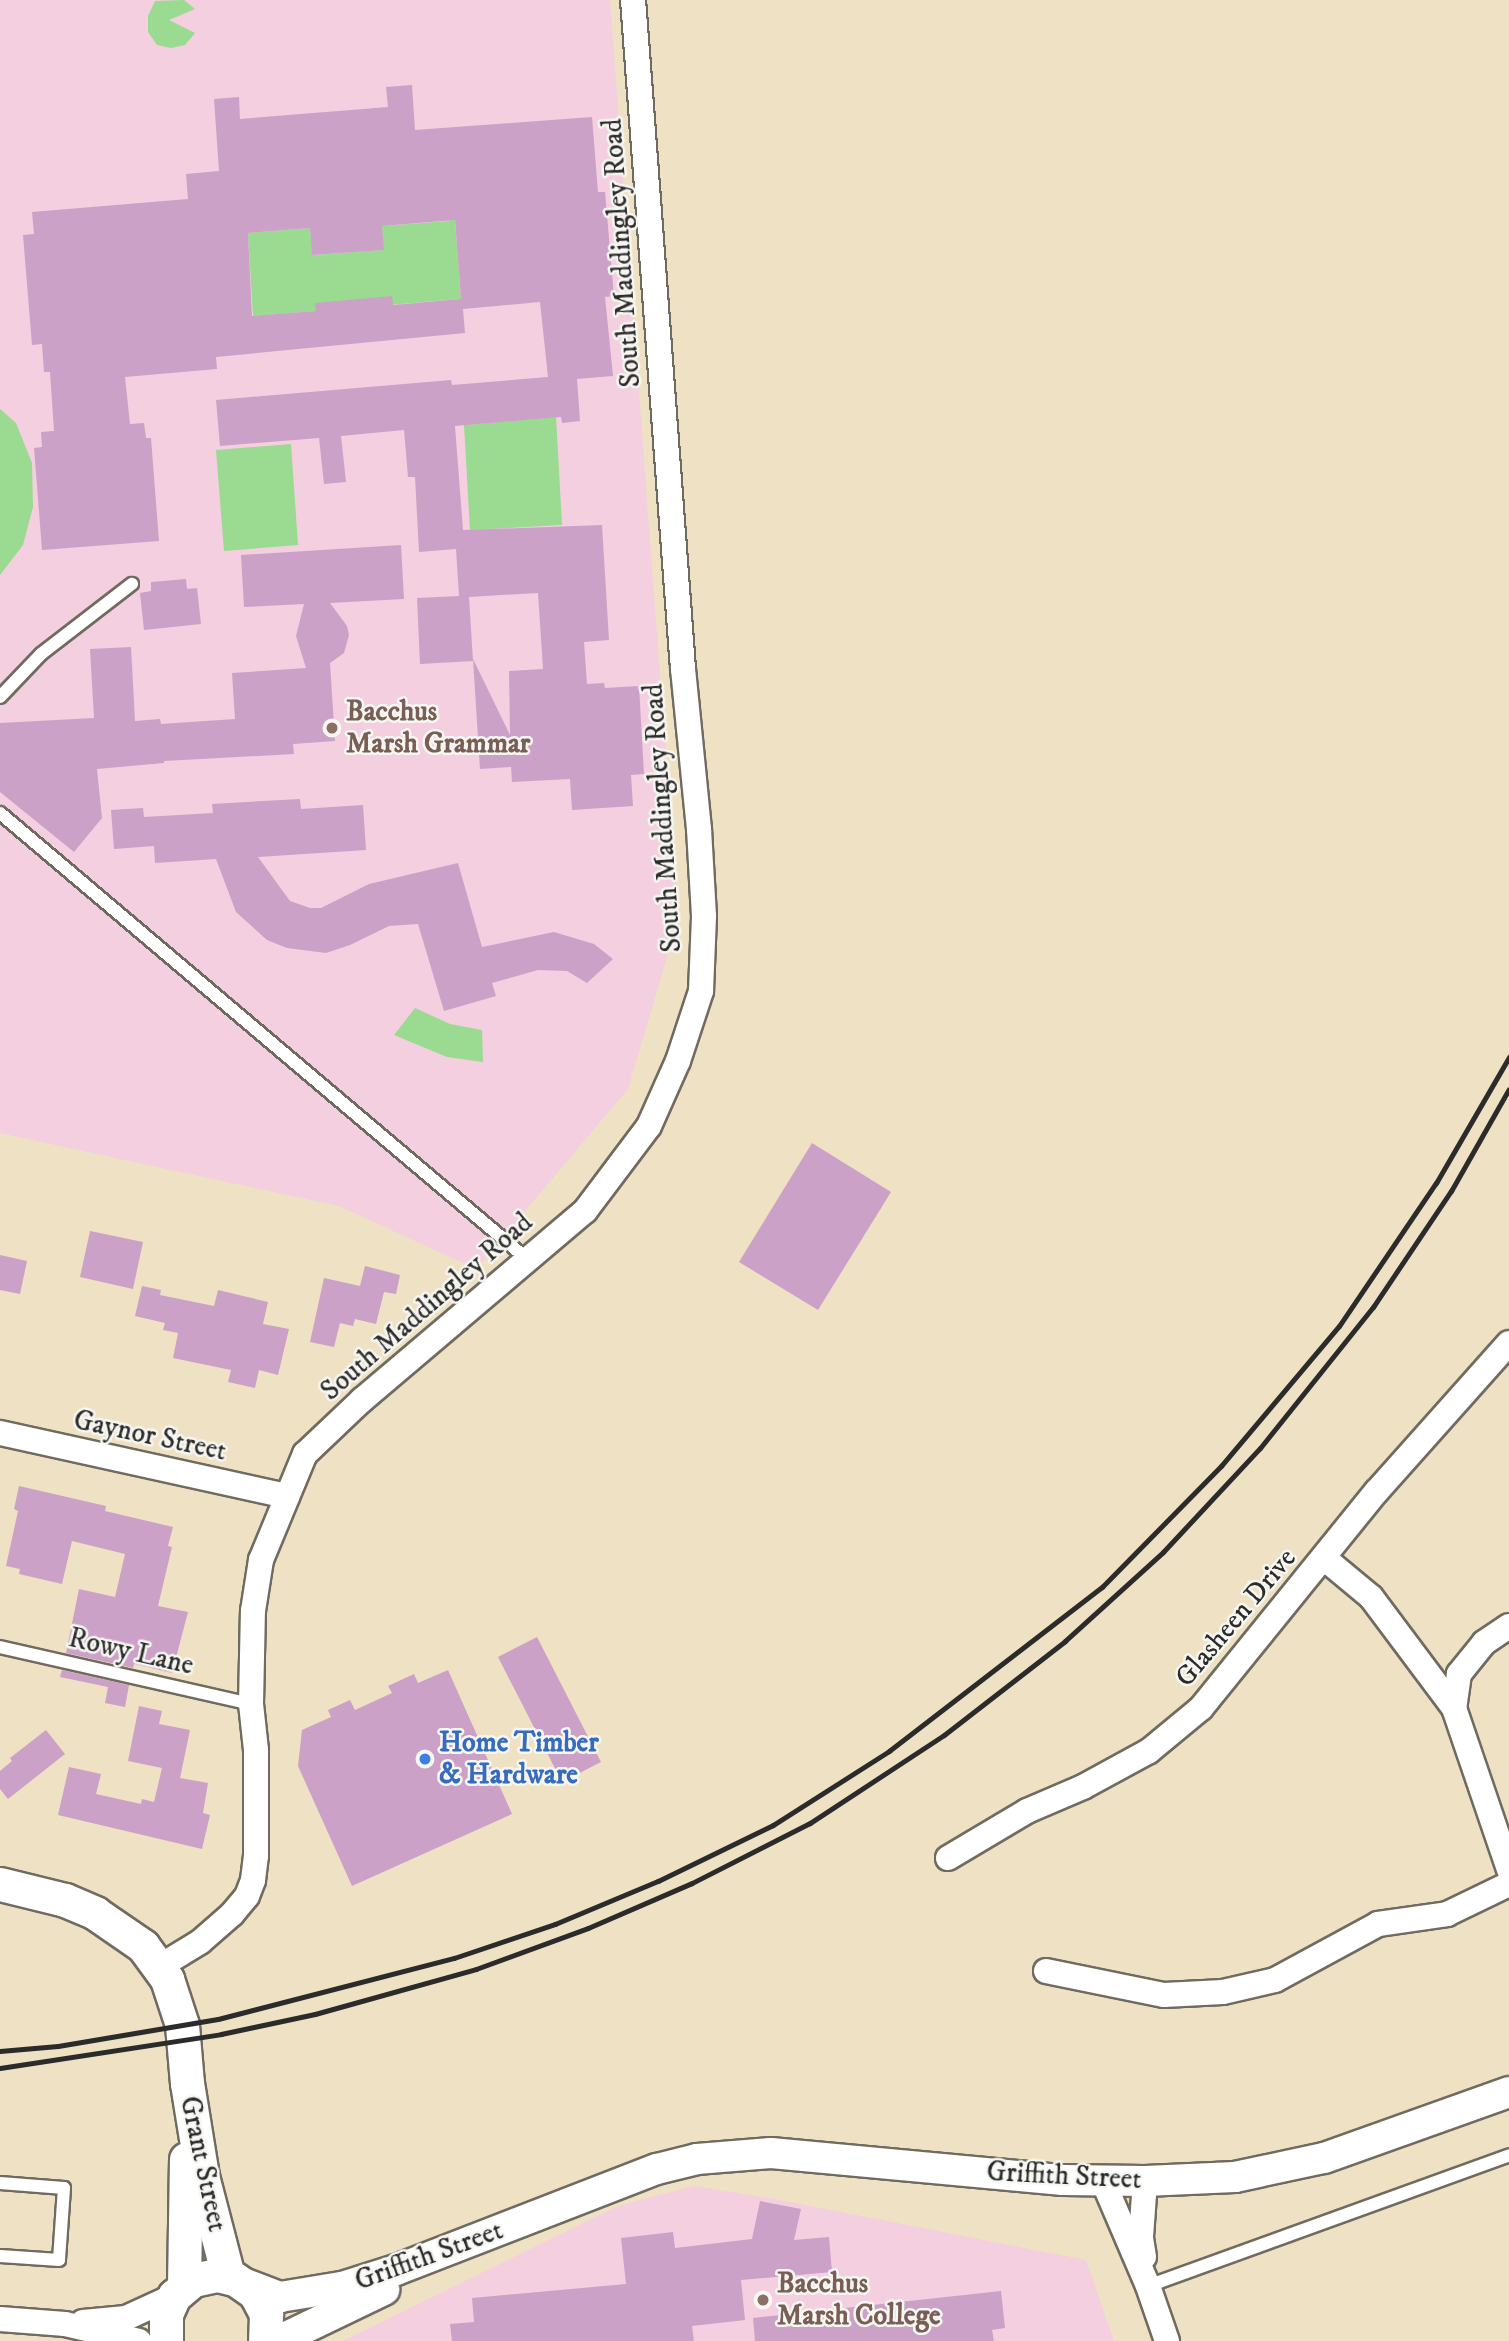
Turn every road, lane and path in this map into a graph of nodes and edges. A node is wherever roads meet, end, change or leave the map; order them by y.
1 (633, 0) edge
2 (132, 584) dead end
3 (0, 696) edge
4 (0, 813) edge
5 (527, 1259) junction
6 (1509, 1343) edge
7 (0, 1433) edge
8 (287, 1496) junction
9 (1324, 1558) junction
10 (1509, 1626) edge
11 (0, 1647) edge
12 (251, 1704) junction
13 (1454, 1708) junction
14 (948, 1858) dead end
15 (1509, 1870) edge
16 (0, 1884) edge
17 (1509, 1884) edge
18 (159, 1967) junction
19 (1046, 1971) dead end
20 (187, 2083) junction
21 (1509, 2092) edge
22 (1509, 2155) edge
23 (1104, 2181) junction
24 (1145, 2181) junction
25 (0, 2183) edge
26 (611, 2187) junction
27 (0, 2256) edge
28 (236, 2280) junction
29 (1148, 2286) junction
30 (179, 2291) junction
31 (0, 2319) edge
32 (65, 2324) junction
33 (139, 2341) edge
34 (166, 2341) edge
35 (265, 2341) edge
36 (278, 2341) edge
37 (1167, 2341) edge

1 - 5 street, South Maddingley Road
2 - 3 lane
4 - 5 lane
5 - 8 street, South Maddingley Road
6 - 9 street, Glasheen Drive
7 - 8 street, Gaynor Street
8 - 12 street, South Maddingley Road
9 - 13 street
9 - 14 street, Glasheen Drive
10 - 13 street
11 - 12 lane, Rowy Lane
12 - 18 street, South Maddingley Road
13 - 15 street
16 - 18 main road
17 - 19 street
18 - 20 main road
20 - 28 main road, Grant Street
20 - 30 main road, Grant Street
21 - 24 street, Griffith Street
22 - 29 lane
23 - 24 street, Griffith Street
23 - 26 street, Griffith Street
23 - 29 street
24 - 29 street
25 - 27 lane
26 - 28 street, Griffith Street
26 - 36 street, Griffith Street
28 - 30 main road
28 - 35 main road
29 - 37 street
30 - 32 street
30 - 34 main road, Grant Street
31 - 32 street
32 - 33 street

